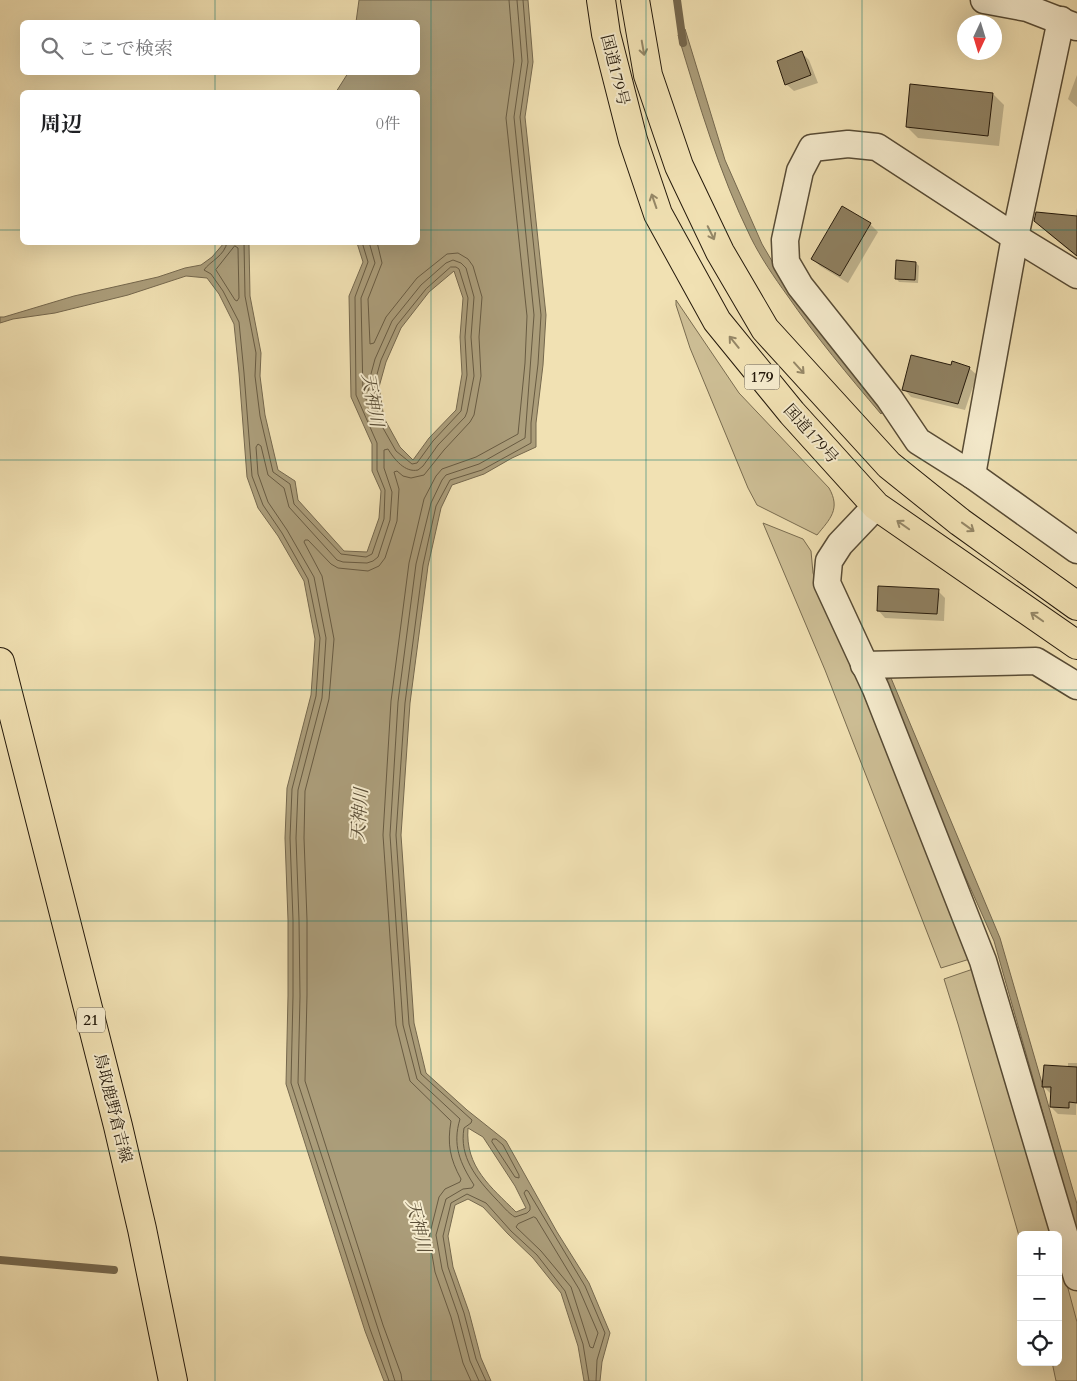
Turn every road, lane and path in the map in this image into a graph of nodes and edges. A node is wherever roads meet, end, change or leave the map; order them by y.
1 (601, 0) edge
2 (635, 0) edge
3 (984, 0) edge
4 (1069, 24) edge
5 (1016, 237) junction
6 (1077, 275) edge
7 (972, 475) junction
8 (876, 506) junction
9 (1077, 550) edge
10 (1077, 606) edge
11 (1077, 645) edge
12 (0, 662) edge
13 (864, 665) junction
14 (1077, 686) edge
15 (1077, 1277) edge
16 (173, 1381) edge

8 -> 1 main road, 国道179号 / 179
2 -> 10 main road, 国道179号 / 179
3 - 4 street
4 - 5 street
5 - 6 street
5 - 7 street
5 - 7 street
7 - 9 street
11 -> 8 main road, 国道179号 / 179
8 - 13 street
12 - 16 main road, 鳥取鹿野倉吉線 / 21
13 - 14 street
13 - 15 street

